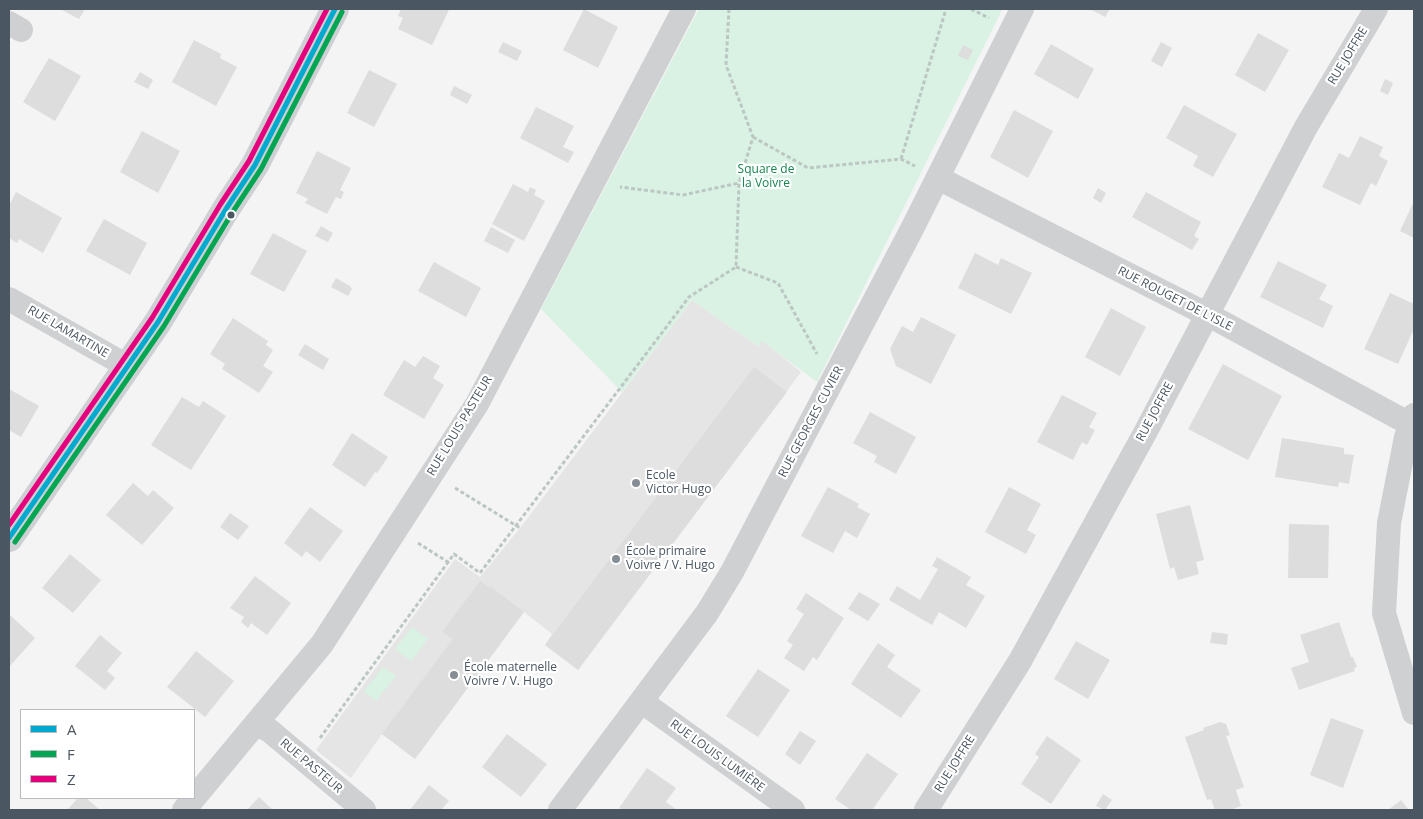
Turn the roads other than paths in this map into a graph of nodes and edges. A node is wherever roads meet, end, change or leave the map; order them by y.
1 (335, 9) edge
2 (684, 9) edge
3 (1022, 9) edge
4 (1376, 9) edge
5 (938, 178) junction
6 (9, 299) edge
7 (1207, 316) junction
8 (127, 366) junction
9 (1412, 419) edge
10 (9, 538) edge
11 (643, 700) junction
12 (1414, 713) edge
13 (256, 723) junction
14 (195, 797) edge
15 (193, 799) edge
16 (184, 810) edge
17 (364, 810) edge
18 (560, 810) edge
19 (793, 810) edge
20 (926, 810) edge

1 - 8 main road
2 - 13 street, RUE LOUIS PASTEUR
3 - 5 street, RUE GEORGES CUVIER
4 - 7 street, RUE JOFFRE
5 - 7 street, RUE ROUGET DE L'ISLE
5 - 11 street, RUE GEORGES CUVIER
6 - 8 street, RUE LAMARTINE
7 - 9 street, RUE ROUGET DE L'ISLE
7 - 20 street, RUE JOFFRE
8 - 10 main road
9 - 12 street
11 - 18 street, RUE GEORGES CUVIER
11 - 19 street, RUE LOUIS LUMIÈRE
13 - 14 street, RUE LOUIS PASTEUR
13 - 17 street, RUE PASTEUR
15 - 16 street, RUE LOUIS PASTEUR

